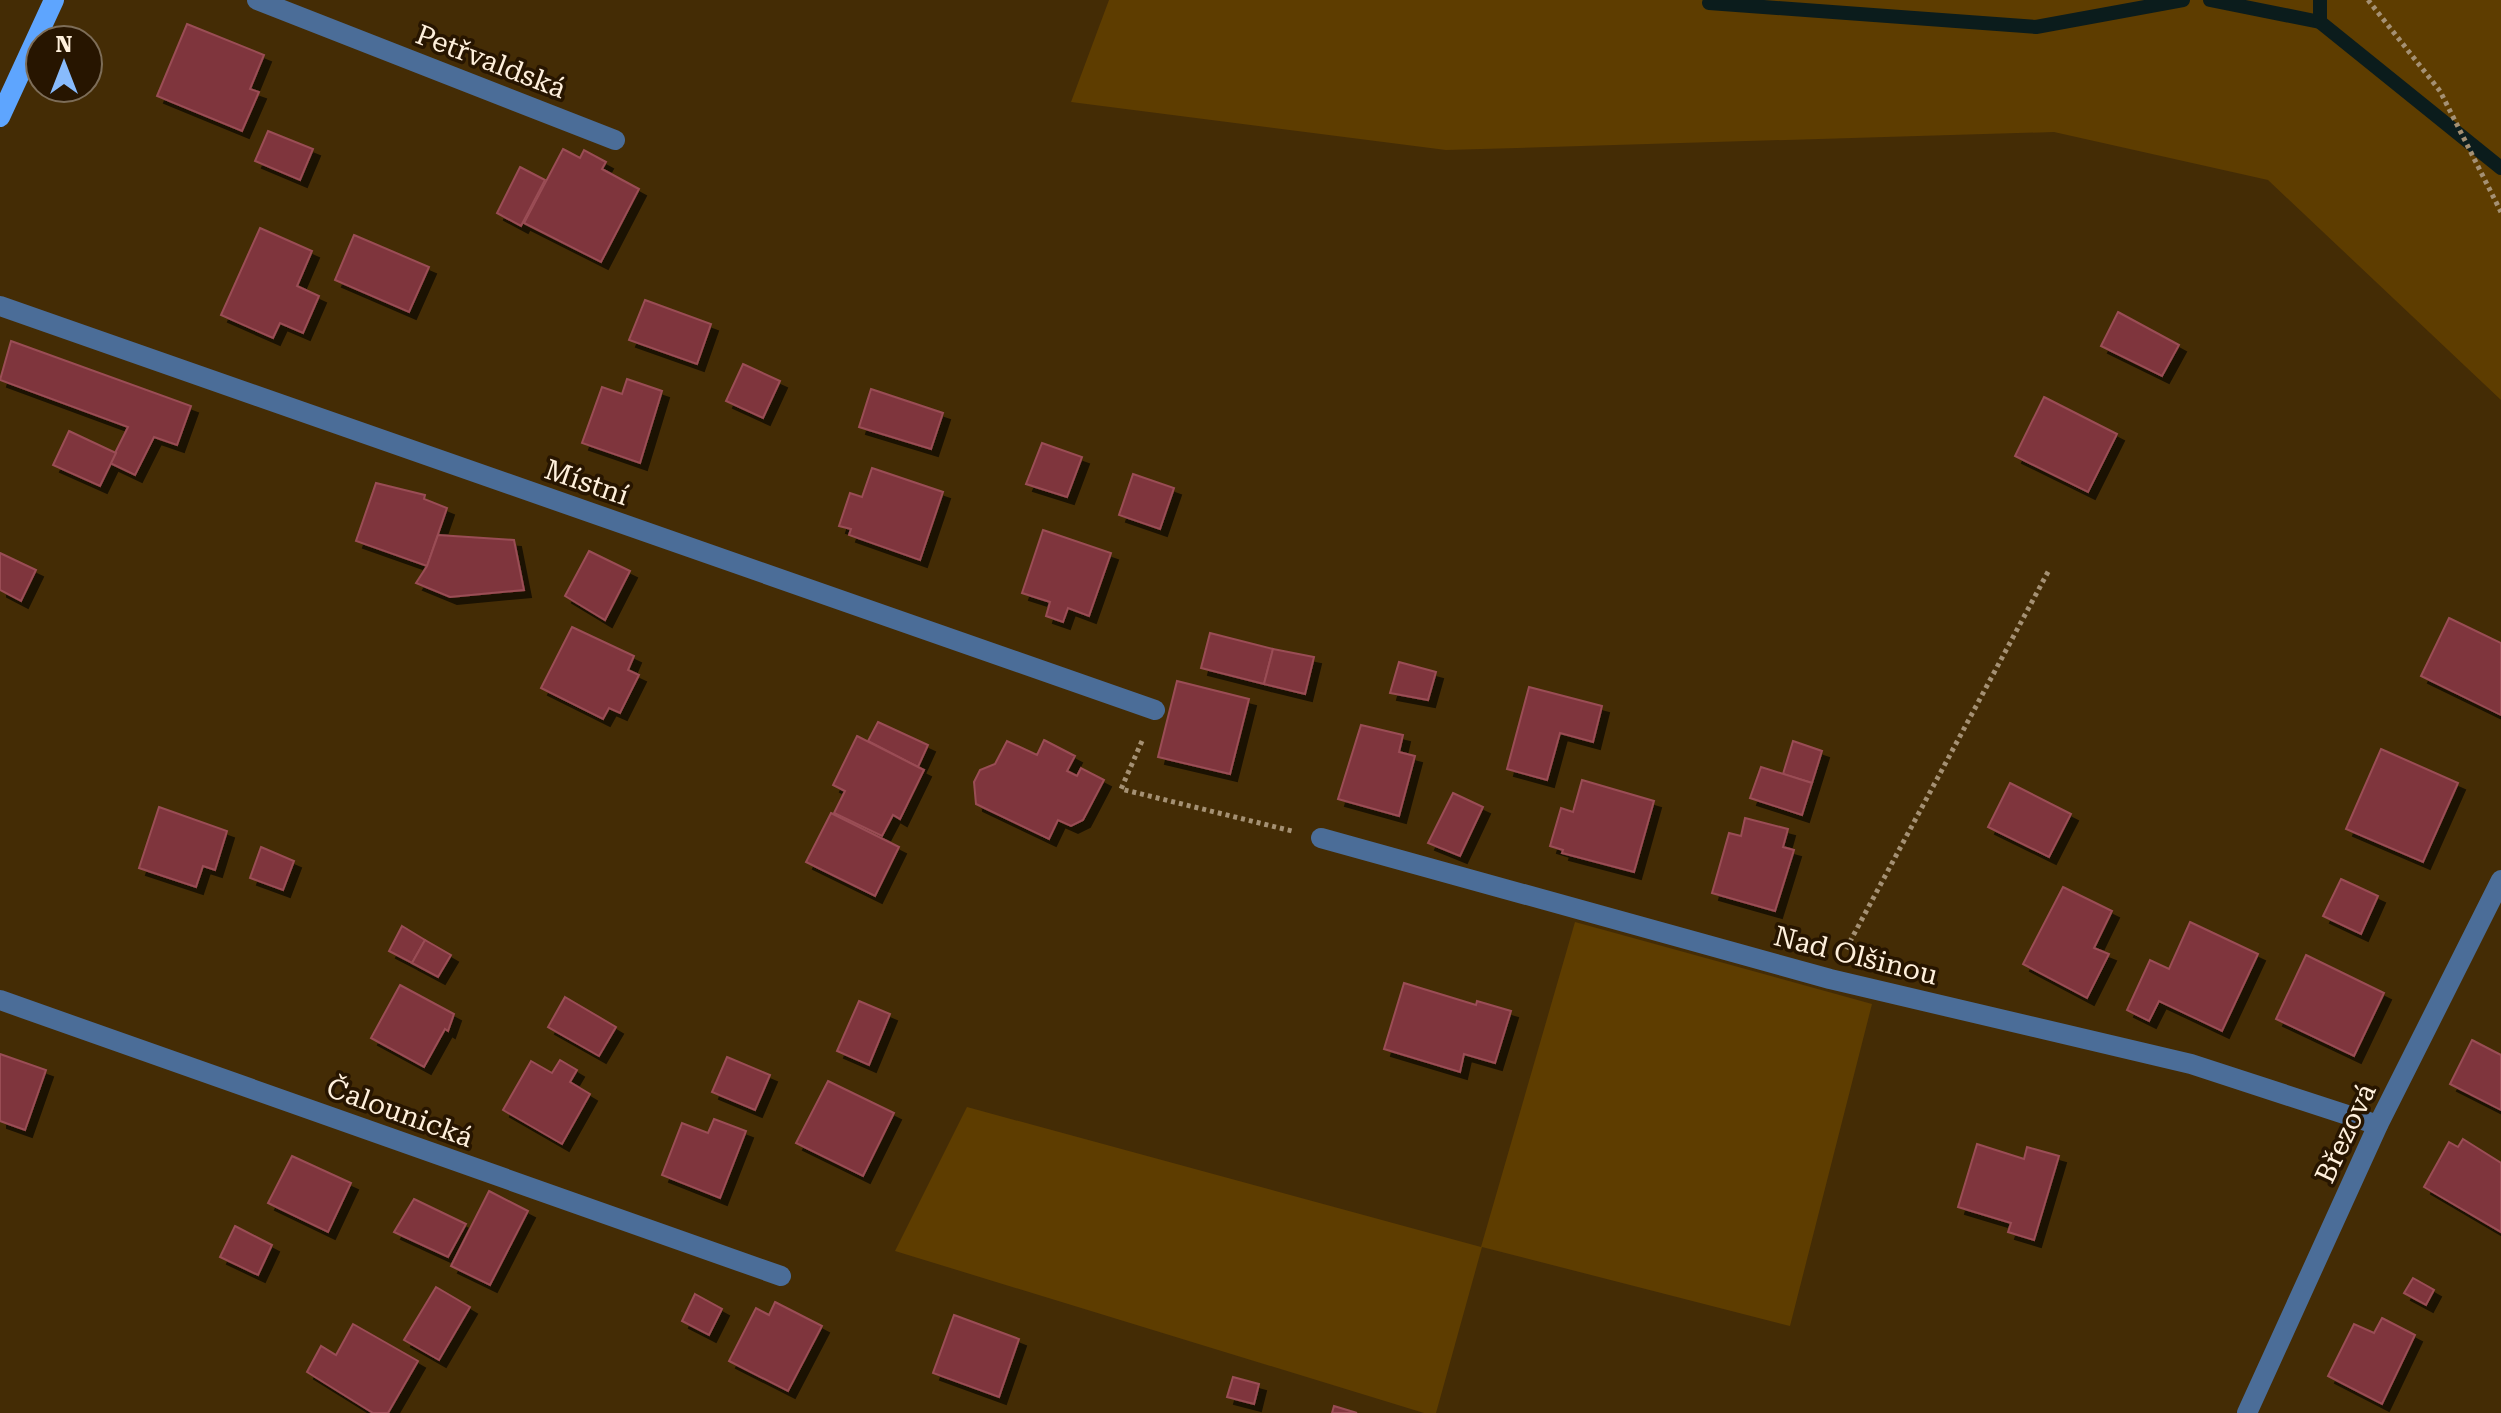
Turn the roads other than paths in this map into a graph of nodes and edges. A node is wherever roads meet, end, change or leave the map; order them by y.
1 (257, 0) edge
2 (52, 1) edge
3 (0, 117) edge
4 (615, 140) dead end
5 (0, 306) edge
6 (1155, 710) road end
7 (1321, 838) road end
8 (2501, 880) edge
9 (0, 1000) edge
10 (2378, 1125) junction
11 (781, 1276) dead end
12 (2247, 1413) edge

1 - 4 street, Petřvaldská
2 - 3 main road
5 - 6 street, Místní
7 - 10 street, Nad Olšinou
8 - 10 street, Březová
9 - 11 street, Čalounická
10 - 12 street, Březová

